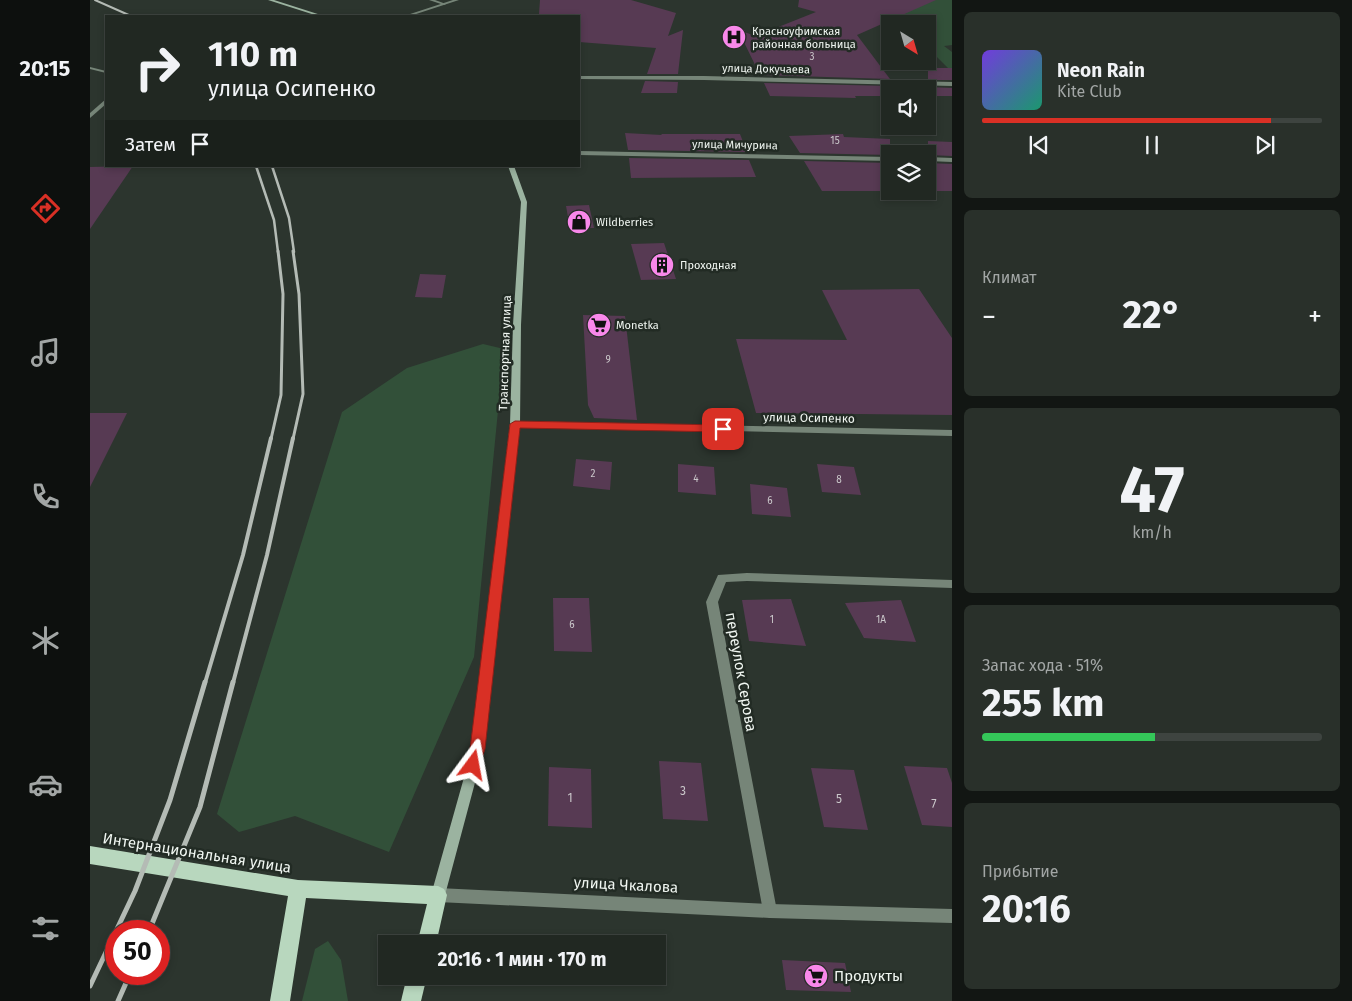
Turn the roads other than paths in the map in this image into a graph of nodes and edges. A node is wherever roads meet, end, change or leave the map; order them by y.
1 (270, 0) edge
2 (431, 0) edge
3 (457, 0) edge
4 (444, 4) junction
5 (319, 15) edge
6 (409, 15) edge
7 (90, 68) edge
8 (105, 72) edge
9 (580, 78) edge
10 (952, 84) edge
11 (105, 102) edge
12 (90, 116) edge
13 (580, 153) edge
14 (881, 158) edge
15 (936, 159) edge
16 (952, 160) edge
17 (511, 167) edge
18 (515, 424) junction
19 (952, 433) edge
20 (952, 584) edge
21 (90, 855) edge
22 (298, 889) junction
23 (438, 895) junction
24 (770, 911) junction
25 (952, 916) edge
26 (428, 935) edge
27 (415, 985) edge
28 (280, 1001) edge
29 (411, 1001) edge

1 - 5 main road
2 - 4 street
3 - 4 street
4 - 6 street
7 - 8 street
9 - 10 street, улица Докучаева
11 - 12 street
13 - 14 street, улица Мичурина
15 - 16 street
17 - 18 main road, Транспортная улица
18 - 19 street, улица Осипенко
18 - 23 main road, Транспортная улица
20 - 24 street, переулок Серова
21 - 22 main road, Интернациональная улица
22 - 23 main road, улица Чкалова
22 - 28 main road
23 - 24 street, улица Чкалова
23 - 26 main road
24 - 25 street, улица Чкалова
27 - 29 main road

